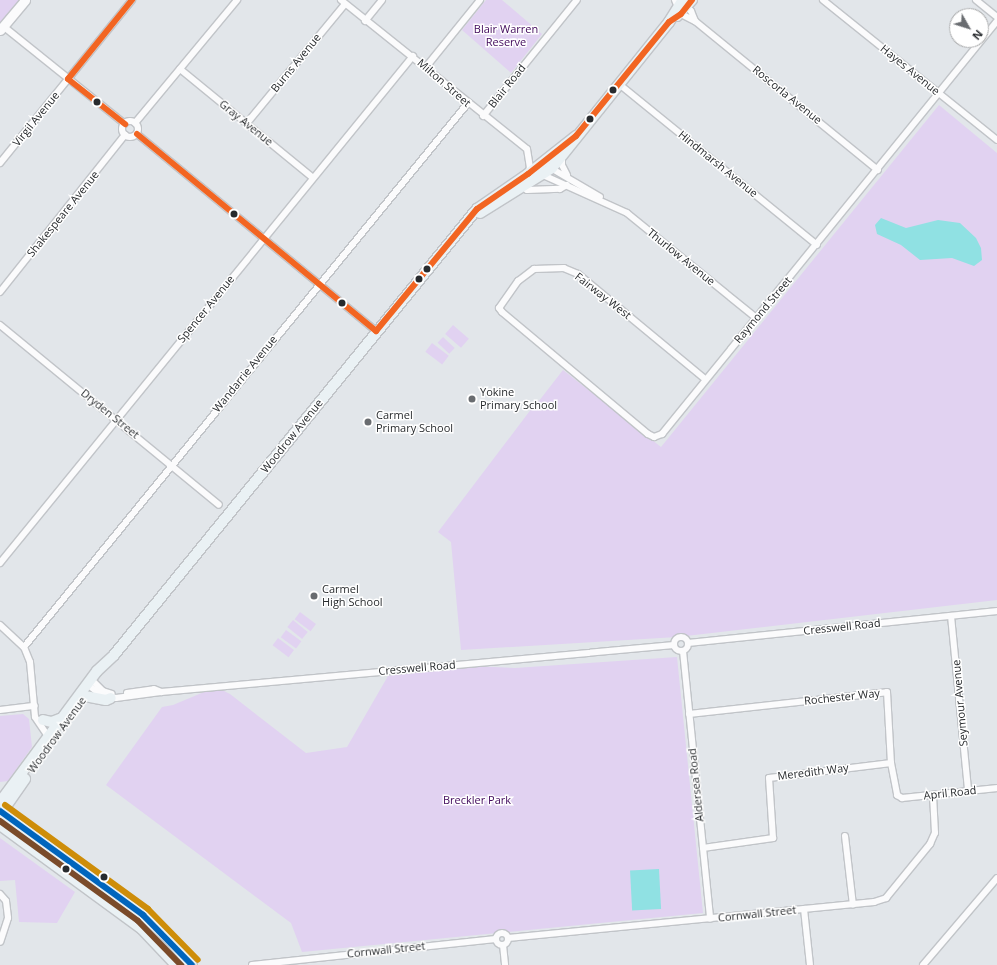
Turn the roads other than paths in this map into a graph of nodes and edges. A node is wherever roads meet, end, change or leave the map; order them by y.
1 (25, 0) edge
2 (132, 0) edge
3 (237, 0) edge
4 (382, 0) edge
5 (480, 0) edge
6 (577, 0) edge
7 (823, 0) edge
8 (976, 0) edge
9 (343, 2) edge
10 (682, 4) edge
11 (997, 17) edge
12 (365, 21) junction
13 (997, 21) edge
14 (2, 28) edge
15 (413, 56) junction
16 (426, 67) junction
17 (180, 69) junction
18 (68, 79) junction
19 (619, 84) junction
20 (939, 94) junction
21 (468, 103) junction
22 (483, 116) junction
23 (135, 123) junction
24 (247, 123) junction
25 (124, 124) junction
26 (137, 134) junction
27 (125, 135) junction
28 (576, 136) junction
29 (997, 140) edge
30 (562, 156) junction
31 (0, 163) edge
32 (552, 168) junction
33 (878, 170) junction
34 (540, 171) junction
35 (528, 174) junction
36 (312, 176) junction
37 (568, 177) junction
38 (567, 185) junction
39 (524, 187) junction
40 (603, 200) junction
41 (471, 217) junction
42 (264, 238) junction
43 (817, 245) junction
44 (319, 284) junction
45 (0, 292) edge
46 (499, 308) joint
47 (756, 318) junction
48 (0, 325) edge
49 (376, 331) junction
50 (705, 379) junction
51 (116, 420) junction
52 (171, 466) junction
53 (219, 504) dead end
54 (0, 563) edge
55 (997, 610) edge
56 (951, 616) junction
57 (0, 625) edge
58 (688, 642) junction
59 (674, 645) junction
60 (24, 647) junction
61 (683, 651) junction
62 (90, 686) junction
63 (160, 692) junction
64 (111, 698) joint
65 (35, 706) junction
66 (0, 710) edge
67 (689, 714) junction
68 (60, 718) junction
69 (43, 720) junction
70 (52, 735) junction
71 (891, 763) junction
72 (997, 788) edge
73 (968, 790) junction
74 (933, 795) junction
75 (902, 798) joint
76 (1, 799) edge
77 (3, 815) edge
78 (0, 825) edge
79 (845, 836) dead end
80 (703, 848) junction
81 (997, 878) edge
82 (0, 894) edge
83 (853, 905) junction
84 (804, 909) junction
85 (710, 919) junction
86 (508, 938) junction
87 (496, 939) junction
88 (0, 942) edge
89 (503, 945) junction
90 (288, 963) edge
91 (176, 965) edge
92 (192, 965) edge
93 (252, 965) edge
94 (505, 965) edge
95 (810, 965) edge
96 (923, 965) edge

1 - 14 street
2 - 18 street, Virgil Avenue
3 - 17 street
4 - 12 street
5 - 16 street
6 - 22 street, Blair Road
7 - 20 street, Hayes Avenue
8 - 11 street
9 - 12 street, Milton Street
9 - 24 street, Burns Avenue
10 - 19 main road
10 - 33 street, Roscorla Avenue
12 - 15 street, Milton Street
13 - 20 street, Raymond Street
14 - 18 street
15 - 16 street, Milton Street
15 - 36 street, Spencer Avenue
16 - 21 street, Milton Street
17 - 23 street
17 - 24 street, Gray Avenue
18 - 25 street
18 - 31 street, Virgil Avenue
19 - 28 main road
19 - 43 street, Hindmarsh Avenue
20 - 29 street, Hayes Avenue
20 - 33 street, Raymond Street
21 - 22 street, Milton Street
21 - 44 street, Wandarrie Avenue
22 - 35 street, Milton Street
23 - 25 street
23 - 26 street
24 - 36 street, Gray Avenue
25 - 27 street
26 - 27 street
26 - 42 street
27 - 45 street, Shakespeare Avenue
28 - 30 main road
28 - 34 main road
30 - 32 main road
30 - 37 street
32 - 34 main road
32 - 37 street, Thurlow Avenue
33 - 43 street, Raymond Street
34 - 35 main road, Woodrow Avenue
34 - 38 street, Thurlow Avenue
34 - 39 main road, Woodrow Avenue
35 - 41 main road, Woodrow Avenue
36 - 42 street, Spencer Avenue
37 - 40 street, Thurlow Avenue
38 - 39 street
38 - 40 street, Thurlow Avenue
39 - 41 main road, Woodrow Avenue
40 - 47 street, Thurlow Avenue
41 - 49 main road, Woodrow Avenue
42 - 44 street
42 - 51 street, Spencer Avenue
43 - 47 street, Raymond Street
44 - 49 street
44 - 52 street, Wandarrie Avenue
46 - 50 street, Fairway West
46 - 50 street, Raymond Street
47 - 50 street, Raymond Street
48 - 51 street, Dryden Street
49 - 62 main road, Woodrow Avenue
51 - 52 street, Dryden Street
51 - 54 street, Spencer Avenue
52 - 53 street, Dryden Street
52 - 60 street, Wandarrie Avenue
55 - 56 street, Cresswell Road
56 - 58 street, Cresswell Road
56 - 73 street, Seymour Avenue
57 - 60 street
58 - 59 street, Cresswell Road
58 - 61 street
59 - 61 street
59 - 63 street, Cresswell Road
60 - 65 street
61 - 67 street, Aldersea Road
62 - 63 street, Cresswell Road
62 - 64 main road
62 - 68 main road, Woodrow Avenue
62 - 70 main road, Woodrow Avenue
63 - 64 street, Cresswell Road
65 - 66 street
65 - 69 street
65 - 70 street
67 - 71 street, Rochester Way
67 - 80 street, Aldersea Road
68 - 69 main road
68 - 70 main road, Woodrow Avenue
69 - 70 street
70 - 76 main road, Woodrow Avenue
70 - 77 main road, Woodrow Avenue
71 - 75 street, Rochester Way
71 - 80 street, Meredith Way
72 - 73 street, April Road
73 - 74 street, April Road
74 - 75 street, April Road
74 - 83 street, Cornwall Street
77 - 92 main road
78 - 91 main road
79 - 83 street
80 - 85 street, Aldersea Road
81 - 96 street
82 - 88 street
83 - 84 street, Cornwall Street
84 - 85 street, Cornwall Street
84 - 95 street
85 - 86 street, Cornwall Street
86 - 87 street, Cornwall Street
86 - 89 street
87 - 89 street
87 - 90 street, Cornwall Street
89 - 94 street
90 - 93 street, Cornwall Street

